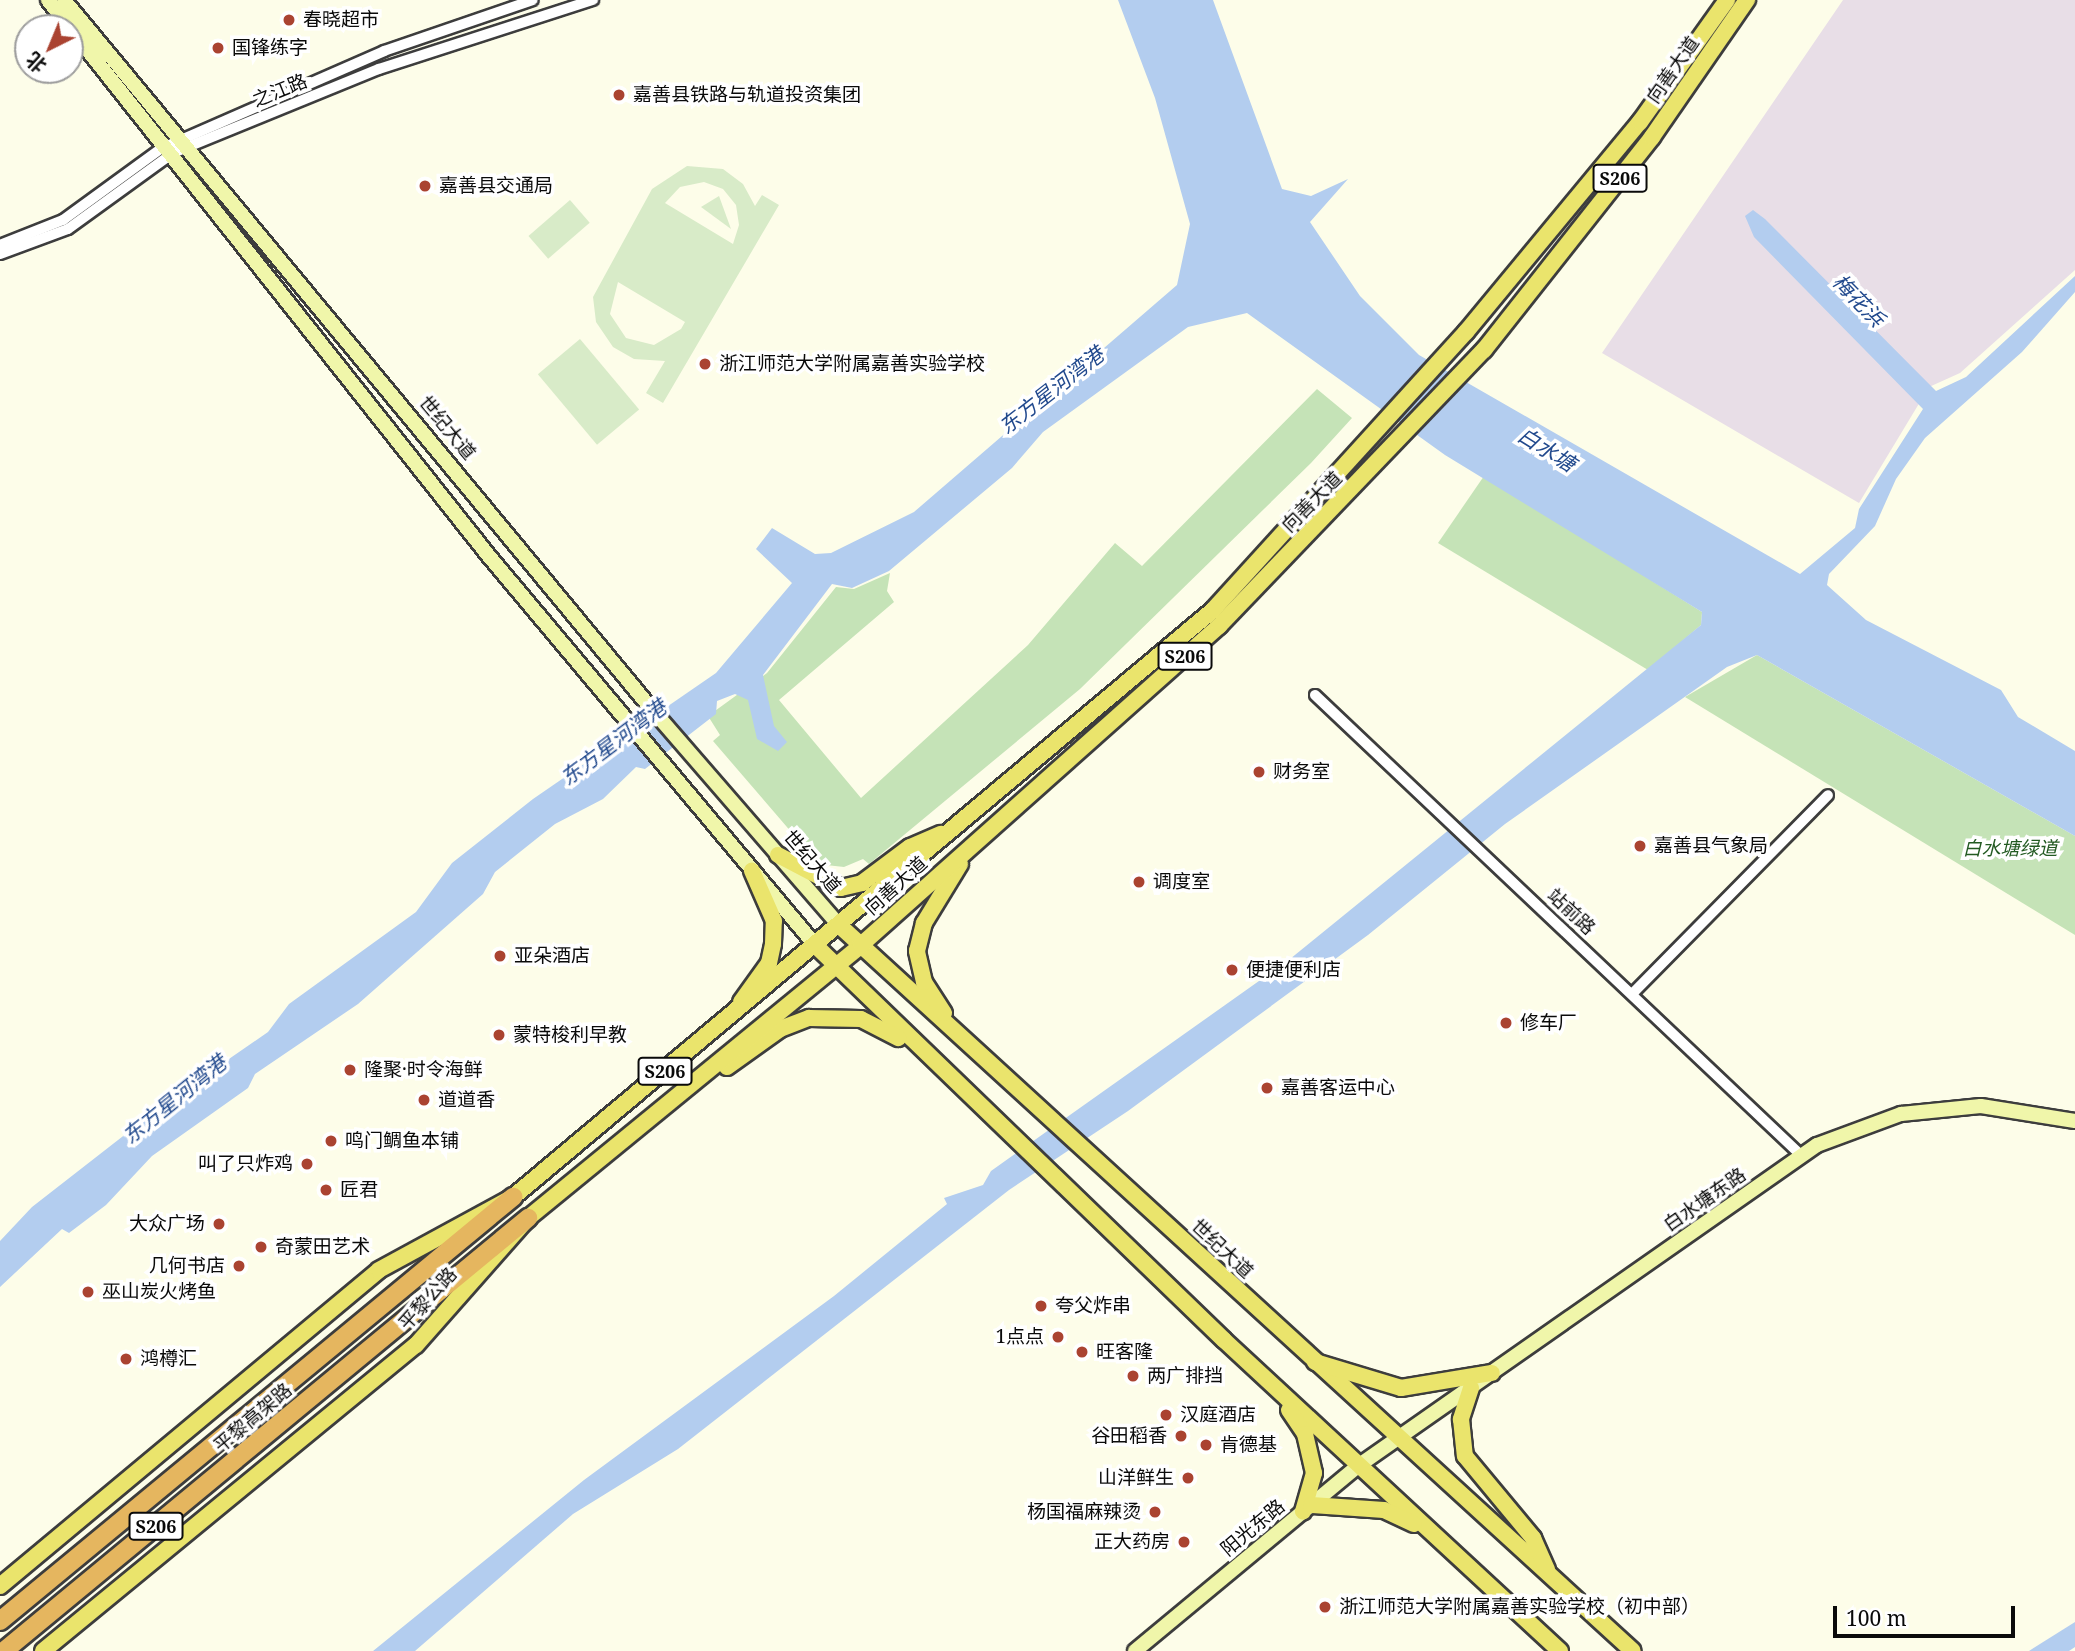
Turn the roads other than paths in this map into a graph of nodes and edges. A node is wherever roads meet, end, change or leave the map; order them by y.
1 (48, 0) edge
2 (64, 0) edge
3 (533, 0) edge
4 (593, 0) edge
5 (1727, 0) edge
6 (1747, 0) edge
7 (175, 146) junction
8 (0, 245) edge
9 (0, 254) edge
10 (1315, 695) dead end
11 (1828, 795) dead end
12 (956, 827) junction
13 (969, 849) junction
14 (778, 855) junction
15 (752, 872) junction
16 (840, 926) junction
17 (861, 945) junction
18 (816, 946) junction
19 (834, 966) junction
20 (1632, 994) junction
21 (733, 1015) junction
22 (956, 1032) junction
23 (931, 1059) junction
24 (696, 1080) junction
25 (2075, 1121) edge
26 (1802, 1156) junction
27 (513, 1197) junction
28 (528, 1218) junction
29 (1224, 1340) junction
30 (1312, 1361) junction
31 (1492, 1374) junction
32 (1471, 1388) junction
33 (1399, 1439) junction
34 (1358, 1466) junction
35 (1307, 1508) junction
36 (1430, 1532) junction
37 (1550, 1576) junction
38 (0, 1586) edge
39 (0, 1621) edge
40 (4, 1651) edge
41 (43, 1651) edge
42 (1135, 1651) edge
43 (1560, 1651) edge
44 (1633, 1651) edge

1 - 7 main road, 世纪大道
2 - 7 main road, 世纪大道
3 - 7 street, 之江路
4 - 7 street, 之江路
5 - 12 main road, 向善大道 / S206
6 - 13 main road, 向善大道 / S206
7 - 8 street, 之江路
7 - 9 street, 之江路
7 - 14 main road, 世纪大道
7 - 15 main road, 世纪大道
10 - 20 street, 站前路
11 - 20 street
12 - 14 main road
12 - 16 main road, 向善大道 / S206
13 - 17 main road, 向善大道 / S206
13 - 22 main road
14 - 16 main road, 世纪大道
15 - 18 main road, 世纪大道
15 - 21 main road
16 - 17 main road, 世纪大道
16 - 18 main road, 向善大道 / S206
17 - 19 main road, 向善大道 / S206
17 - 22 main road, 世纪大道
18 - 19 main road, 世纪大道
18 - 21 main road, 平黎公路 / S206
19 - 23 main road, 世纪大道
19 - 24 main road, 平黎公路 / S206
20 - 26 street, 站前路
21 - 27 main road, 平黎公路 / S206
22 - 30 main road, 世纪大道
23 - 24 main road
23 - 29 main road, 世纪大道
24 - 28 main road, 平黎公路 / S206
25 - 26 main road, 白水塘东路
26 - 31 main road, 白水塘东路
27 - 38 main road, 平黎公路
27 - 39 highway, 平黎高架路 / S206
28 - 40 highway, 平黎高架路 / S206
28 - 41 main road, 平黎公路
29 - 34 main road, 世纪大道
29 - 35 main road
30 - 31 main road
30 - 33 main road, 世纪大道
31 - 32 main road, 白水塘东路
32 - 33 main road, 白水塘东路
32 - 37 main road
33 - 34 main road, 阳光东路
33 - 37 main road, 世纪大道
34 - 35 main road, 阳光东路
34 - 36 main road, 世纪大道
35 - 36 main road
35 - 42 main road, 阳光东路
36 - 43 main road, 世纪大道
37 - 44 main road, 世纪大道

